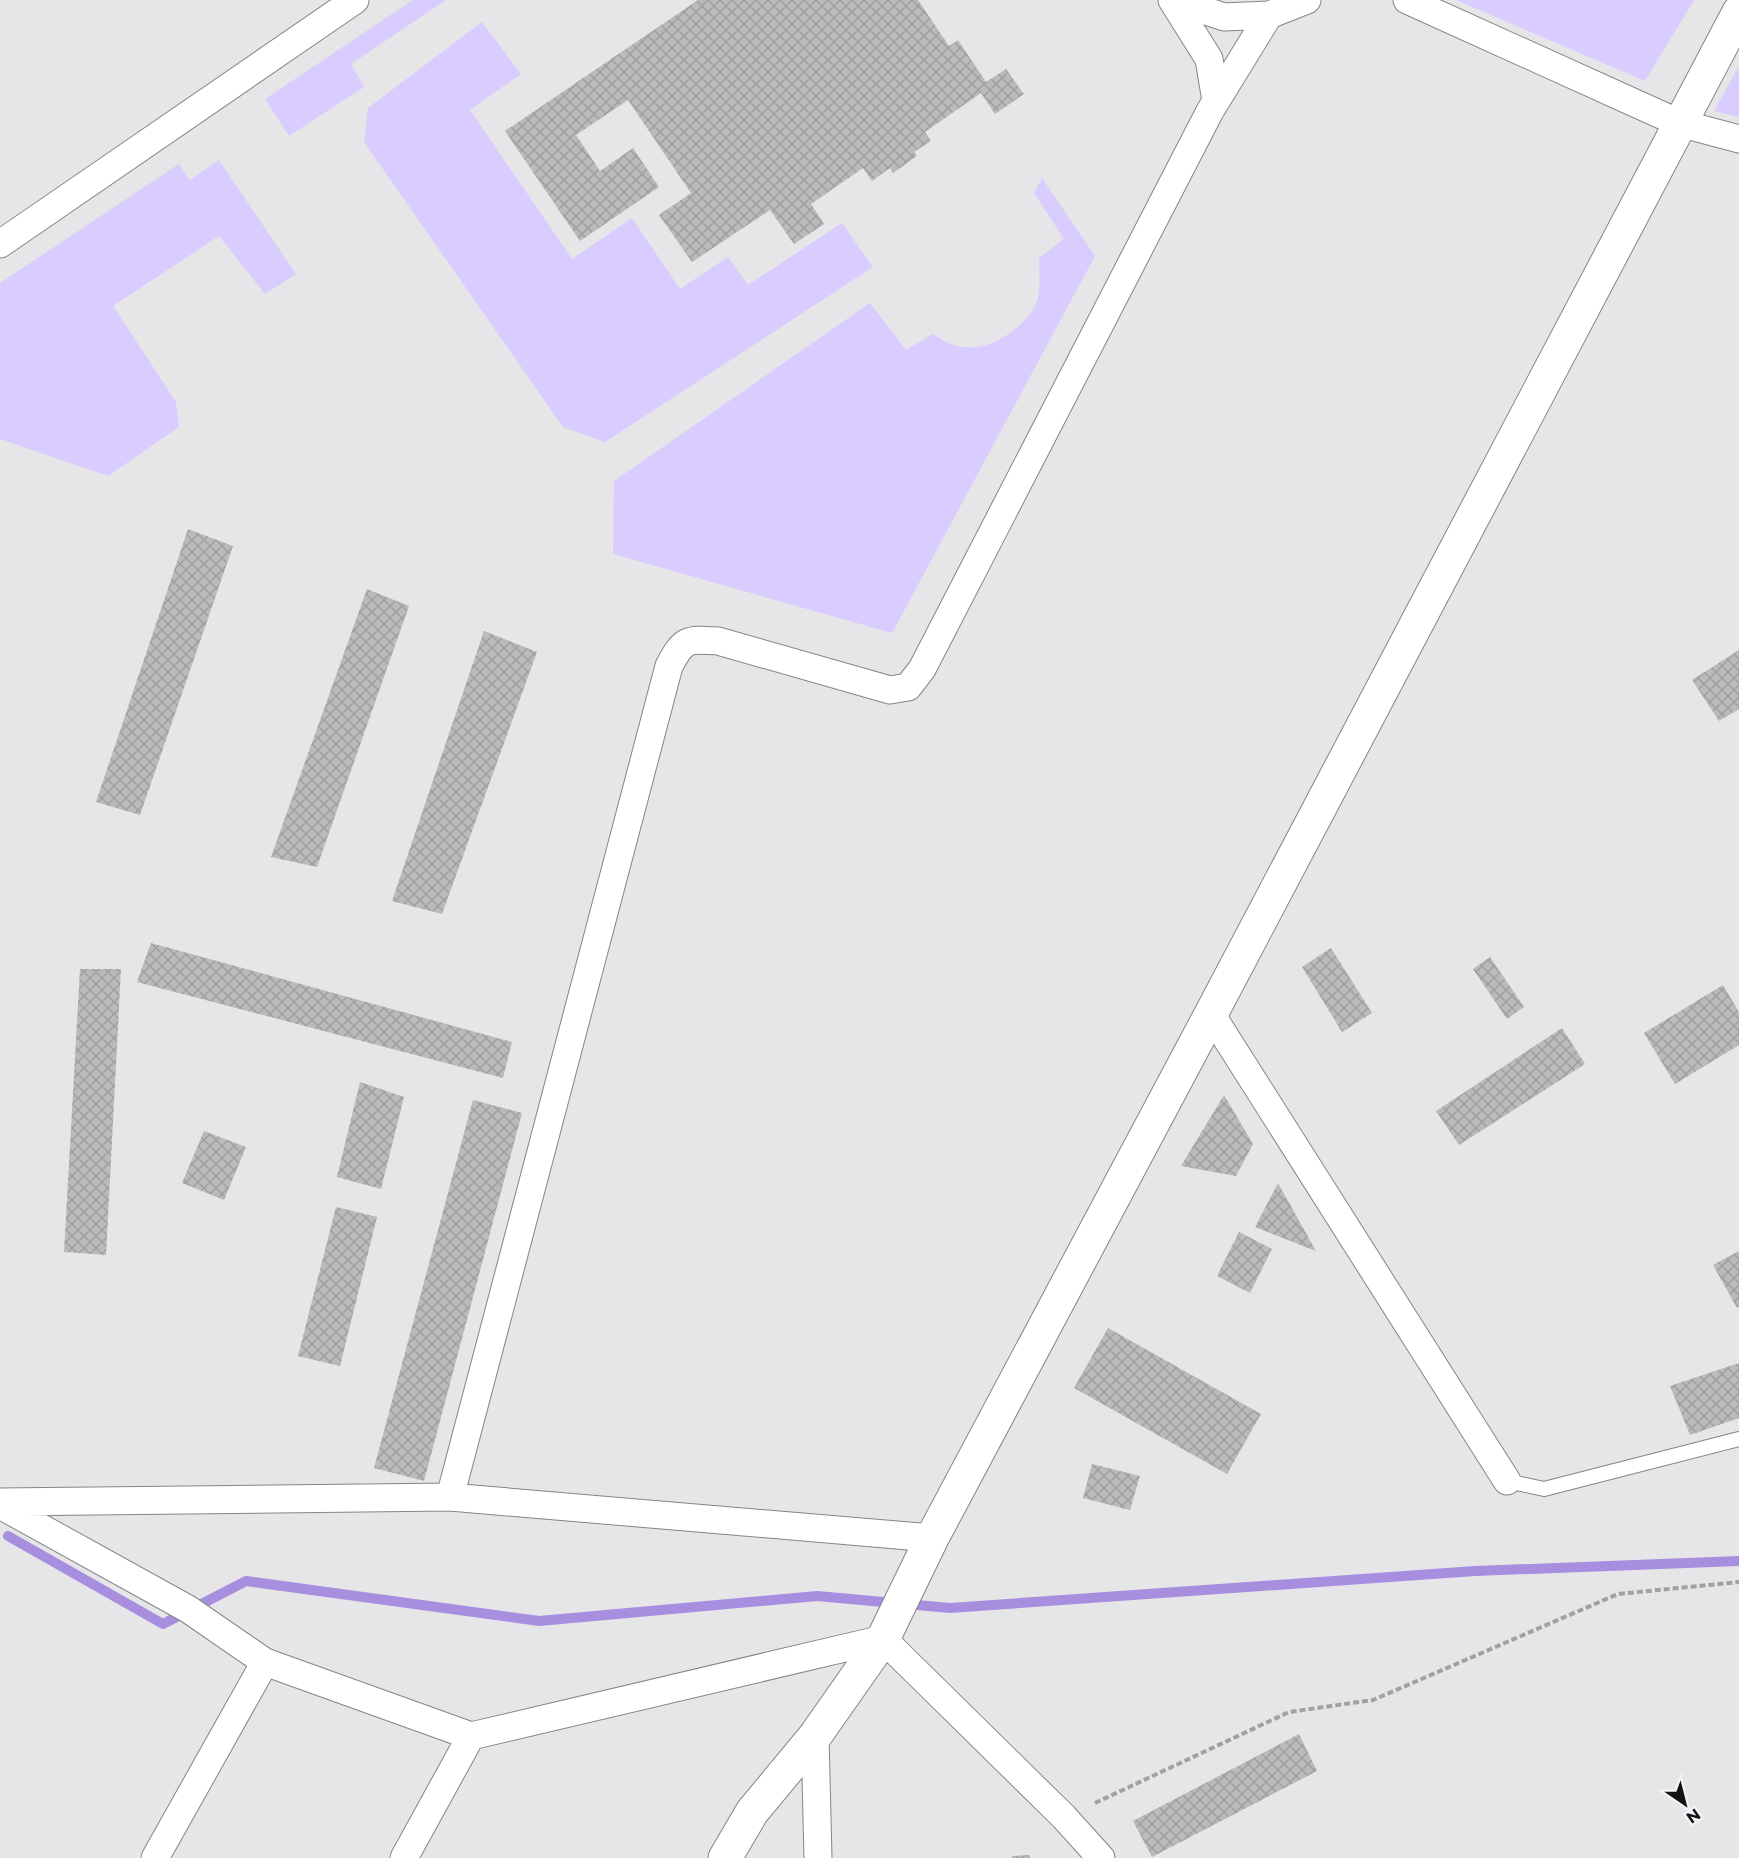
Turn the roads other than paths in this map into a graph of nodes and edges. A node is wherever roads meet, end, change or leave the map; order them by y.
1 (355, 0) edge
2 (1173, 0) edge
3 (1307, 0) edge
4 (1407, 0) edge
5 (1739, 12) edge
6 (1269, 15) junction
7 (1216, 101) junction
8 (1679, 123) junction
9 (1739, 139) edge
10 (0, 244) edge
11 (1211, 1014) junction
12 (1739, 1439) edge
13 (1507, 1480) joint
14 (450, 1497) junction
15 (0, 1504) edge
16 (932, 1538) junction
17 (887, 1632) junction
18 (265, 1662) junction
19 (471, 1736) junction
20 (815, 1736) junction
21 (155, 1858) edge
22 (404, 1858) edge
23 (725, 1858) edge
24 (818, 1858) edge
25 (1101, 1858) edge

1 - 10 street
2 - 6 street
2 - 7 street
3 - 6 street
4 - 8 street
5 - 8 street
6 - 7 street
7 - 14 street
8 - 9 street
8 - 11 street
11 - 13 street
11 - 16 street
12 - 13 lane
14 - 15 street
14 - 16 street
15 - 18 street
16 - 17 street
17 - 19 street
17 - 20 street
17 - 25 street
18 - 19 street
18 - 21 street
19 - 22 street
20 - 23 street
20 - 24 street

